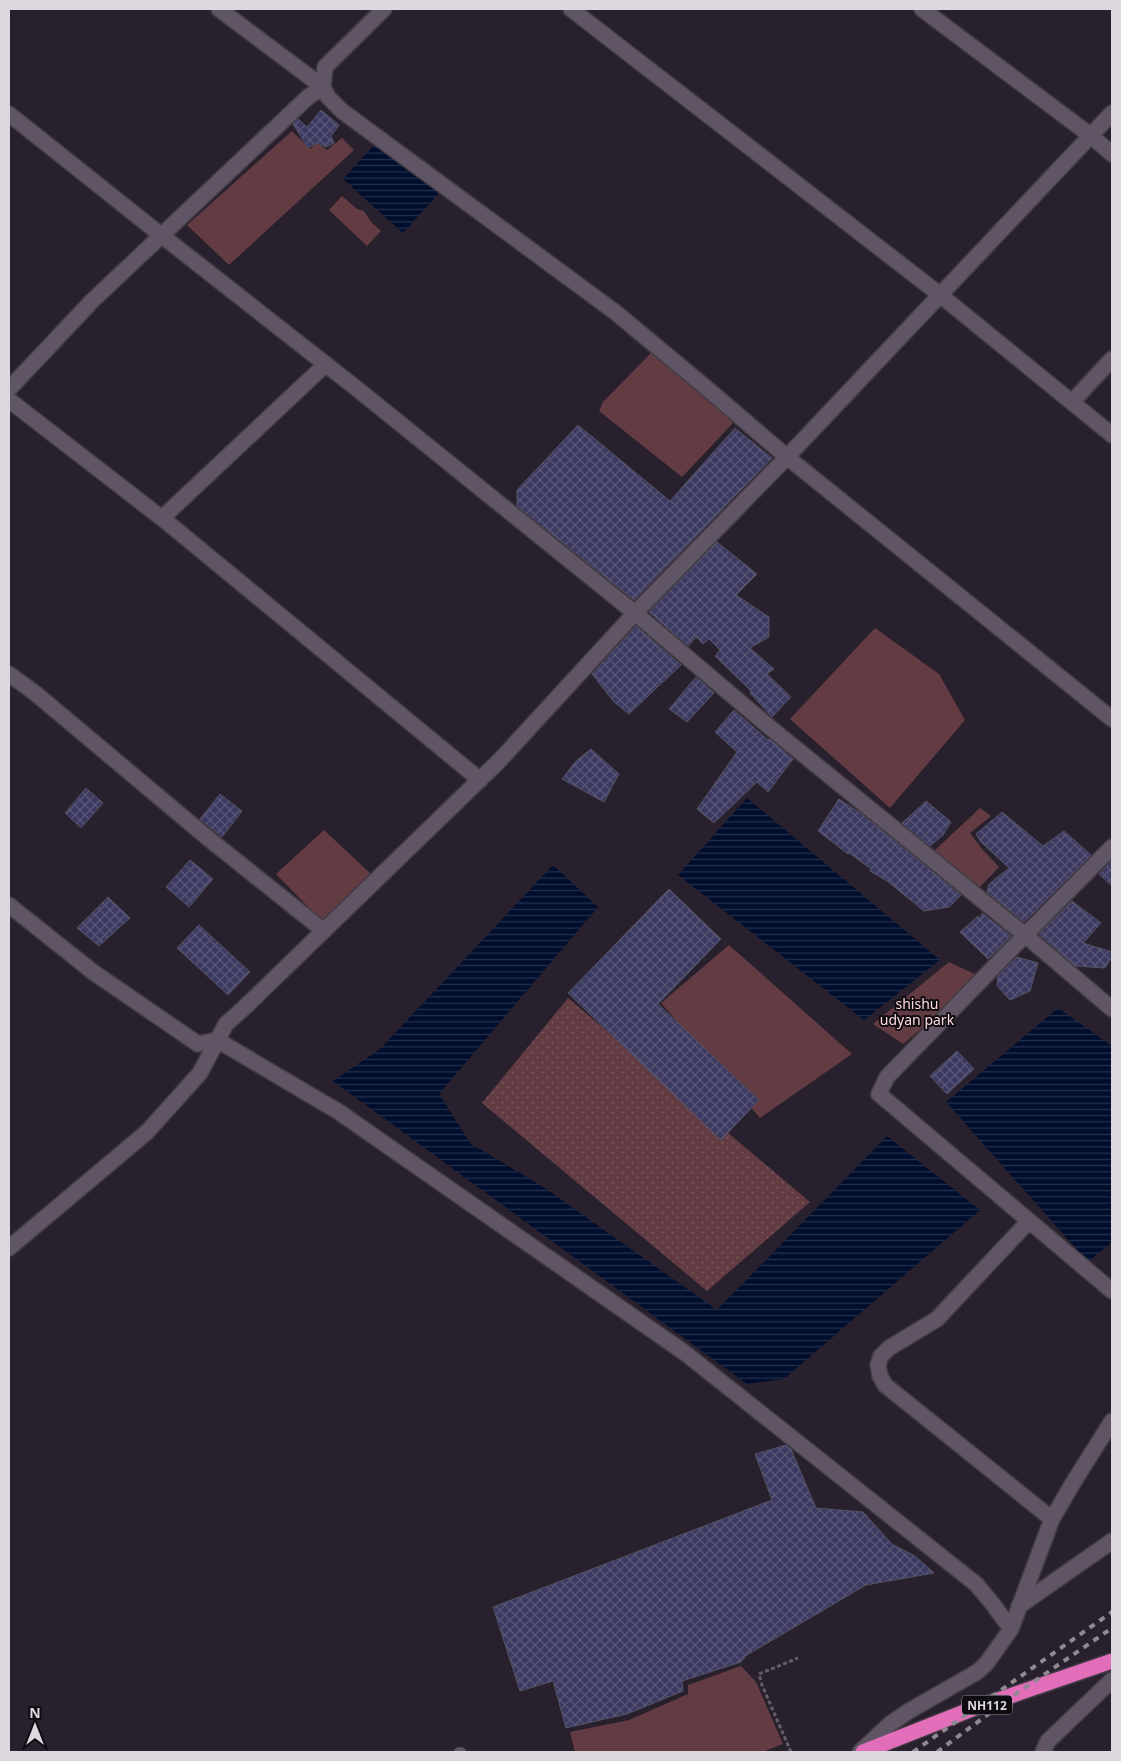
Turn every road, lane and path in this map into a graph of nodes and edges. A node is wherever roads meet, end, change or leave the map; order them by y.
1 (219, 9) edge
2 (384, 9) edge
3 (571, 9) edge
4 (922, 9) edge
5 (322, 87) junction
6 (1112, 113) edge
7 (9, 114) edge
8 (1090, 135) junction
9 (1112, 154) edge
10 (161, 235) junction
11 (940, 294) junction
12 (1112, 359) edge
13 (326, 364) junction
14 (9, 389) edge
15 (9, 400) edge
16 (1072, 402) junction
17 (1112, 435) edge
18 (787, 457) junction
19 (162, 518) junction
20 (636, 613) junction
21 (9, 674) edge
22 (1112, 719) edge
23 (480, 780) junction
24 (1112, 847) edge
25 (9, 905) edge
26 (324, 932) junction
27 (1025, 935) junction
28 (1112, 1009) edge
29 (217, 1040) junction
30 (1030, 1221) junction
31 (9, 1248) edge
32 (1112, 1291) edge
33 (1112, 1421) edge
34 (1052, 1519) junction
35 (1112, 1541) edge
36 (1019, 1606) junction
37 (1011, 1629) junction
38 (798, 1658) dead end
39 (1112, 1661) edge
40 (1112, 1680) edge
41 (791, 1752) edge
42 (861, 1752) edge
43 (1043, 1752) edge

1 - 5 street
2 - 5 street
3 - 11 street
4 - 8 street
5 - 10 street
5 - 18 street
6 - 8 street
7 - 10 street
8 - 9 street
8 - 11 street
10 - 13 street
10 - 14 street
11 - 16 street
11 - 18 street
12 - 16 street
13 - 19 street
13 - 20 street
15 - 19 street
16 - 17 street
18 - 20 street
18 - 22 street
19 - 23 street
20 - 23 street
20 - 27 street
21 - 26 street
23 - 26 street
24 - 27 street
25 - 29 street
26 - 29 street
27 - 28 street
27 - 30 street
29 - 31 street
29 - 37 street
30 - 32 street
30 - 34 street
33 - 34 street
34 - 36 street
35 - 36 street
36 - 37 street
37 - 42 street
38 - 41 path
39 - 42 highway, NH112
40 - 43 street

